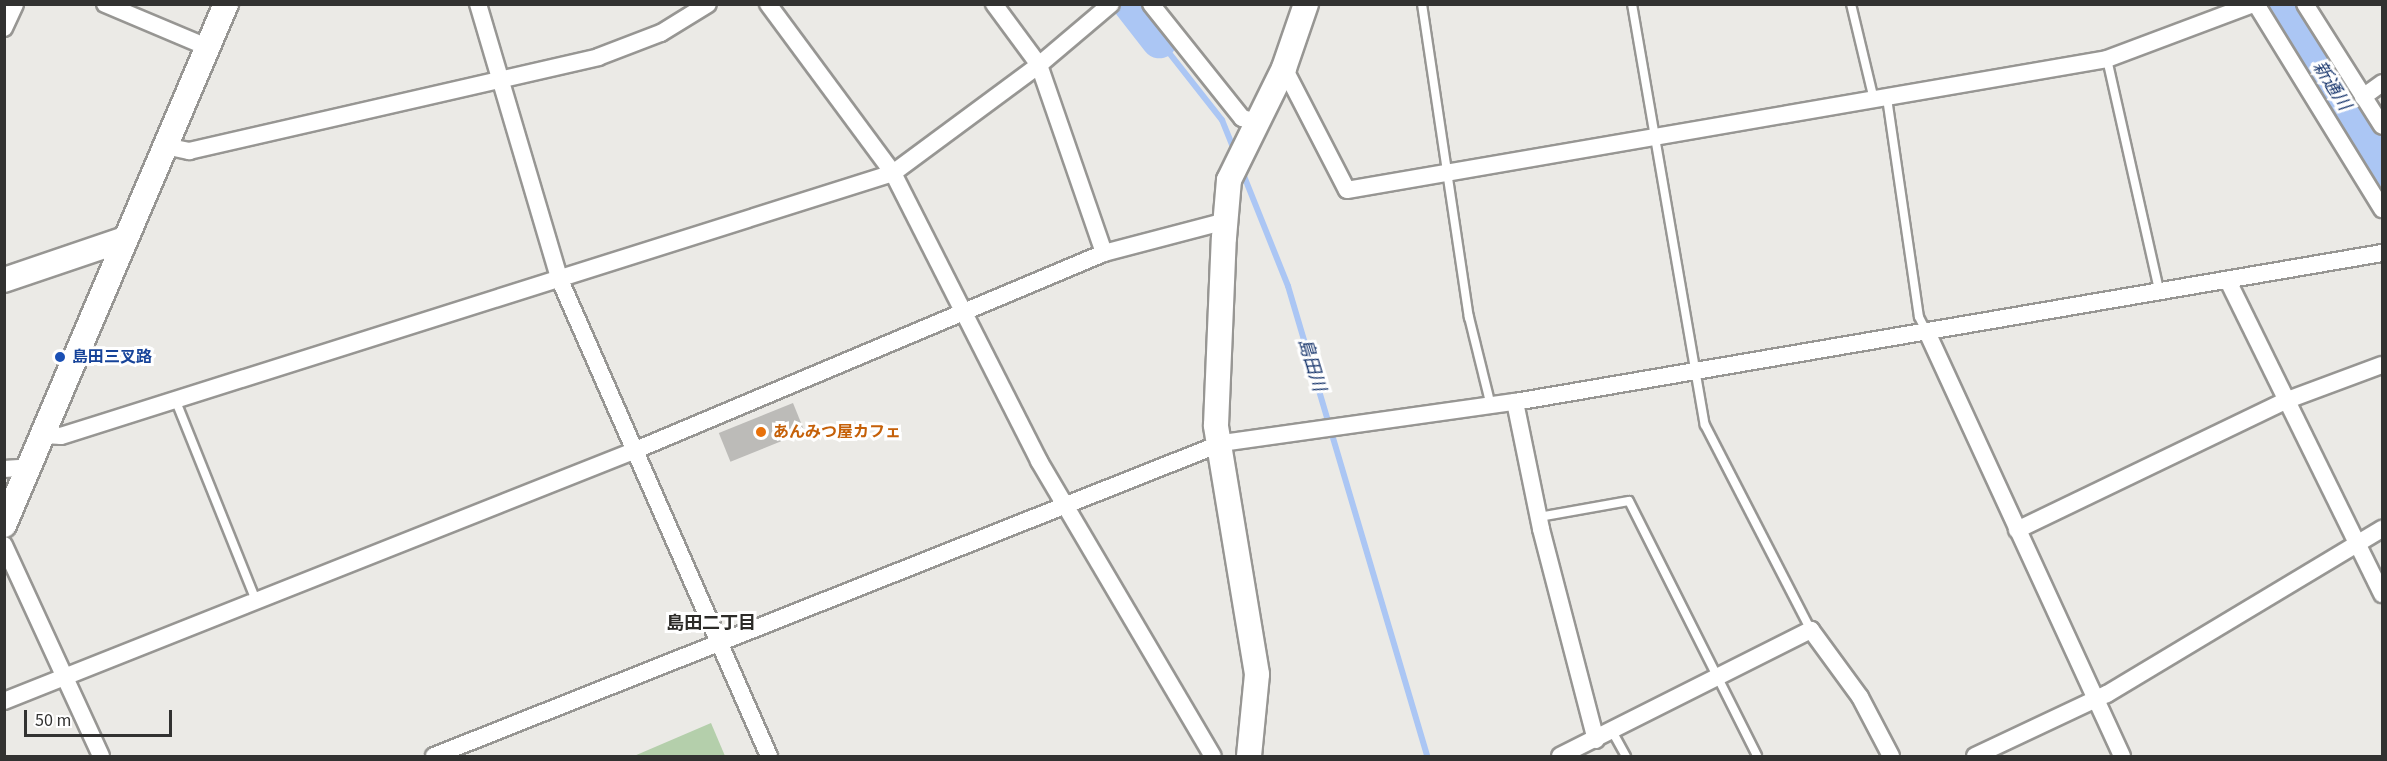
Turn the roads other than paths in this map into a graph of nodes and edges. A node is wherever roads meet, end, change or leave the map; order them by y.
1 (15, 4) edge
2 (105, 4) edge
3 (226, 4) edge
4 (478, 4) edge
5 (708, 4) edge
6 (768, 4) edge
7 (994, 4) edge
8 (1151, 4) edge
9 (1306, 4) edge
10 (1422, 4) edge
11 (1632, 4) edge
12 (1851, 4) edge
13 (2255, 4) edge
14 (2305, 4) edge
15 (1110, 5) edge
16 (4, 28) edge
17 (209, 48) junction
18 (2107, 59) junction
19 (1039, 65) junction
20 (1284, 68) junction
21 (498, 80) junction
22 (2382, 83) edge
23 (2363, 97) junction
24 (1880, 99) junction
25 (1257, 123) junction
26 (2382, 126) edge
27 (1658, 140) junction
28 (165, 146) junction
29 (893, 173) junction
30 (1451, 175) junction
31 (2382, 209) edge
32 (1226, 221) junction
33 (125, 239) junction
34 (1104, 253) junction
35 (2382, 253) edge
36 (559, 278) junction
37 (4, 280) edge
38 (2228, 281) junction
39 (2159, 290) junction
40 (963, 315) junction
41 (1927, 332) junction
42 (2382, 364) edge
43 (1698, 371) junction
44 (176, 399) junction
45 (2285, 401) junction
46 (1515, 402) junction
47 (1491, 406) junction
48 (44, 435) junction
49 (1222, 443) junction
50 (631, 452) junction
51 (30, 467) junction
52 (4, 469) edge
53 (1064, 506) junction
54 (1539, 517) junction
55 (4, 525) edge
56 (2382, 529) edge
57 (2017, 530) junction
58 (2355, 541) junction
59 (4, 545) edge
60 (2382, 594) edge
61 (256, 601) junction
62 (1811, 630) junction
63 (720, 643) junction
64 (66, 677) junction
65 (1716, 678) junction
66 (2093, 699) junction
67 (4, 701) edge
68 (1612, 731) junction
69 (1596, 740) junction
70 (101, 756) edge
71 (434, 756) edge
72 (770, 756) edge
73 (1213, 756) edge
74 (1249, 756) edge
75 (1560, 756) edge
76 (1626, 756) edge
77 (1757, 756) edge
78 (1890, 756) edge
79 (1975, 756) edge
80 (2121, 756) edge

1 - 16 street
2 - 17 street
3 - 17 street
4 - 21 street
5 - 21 street
6 - 29 street
7 - 19 street
8 - 25 street
9 - 20 street
10 - 30 lane
11 - 27 lane
12 - 24 lane
13 - 18 street
13 - 31 street
14 - 23 street
15 - 19 street
17 - 28 street
18 - 24 street
18 - 39 lane
19 - 29 street
19 - 34 street
20 - 25 street
20 - 30 street
21 - 28 street
21 - 36 street
22 - 23 street
23 - 26 street
24 - 27 street
24 - 41 lane
25 - 32 street
27 - 30 street
27 - 43 lane
28 - 33 street
29 - 36 street
29 - 40 street
30 - 47 lane
32 - 34 street
32 - 49 street
33 - 37 street
33 - 48 street
34 - 40 street
35 - 38 street
36 - 44 street
36 - 50 street
38 - 39 street
38 - 45 street
39 - 41 street
40 - 50 street
40 - 53 street
41 - 43 street
41 - 57 street
42 - 45 street
43 - 46 street
43 - 62 lane
44 - 48 street
44 - 61 lane
45 - 57 street
45 - 58 street
46 - 47 street
46 - 54 street
47 - 49 street
48 - 51 street
49 - 53 street
49 - 74 street
50 - 61 street
50 - 63 street
51 - 52 street
51 - 55 street
53 - 63 street
53 - 73 street
54 - 65 lane
54 - 69 street
56 - 58 street
57 - 66 street
58 - 60 street
58 - 66 street
59 - 64 street
61 - 64 street
62 - 65 street
62 - 78 street
63 - 71 street
63 - 72 street
64 - 67 street
64 - 70 street
65 - 68 street
65 - 77 lane
66 - 79 street
66 - 80 street
68 - 69 street
68 - 76 lane
69 - 75 street

